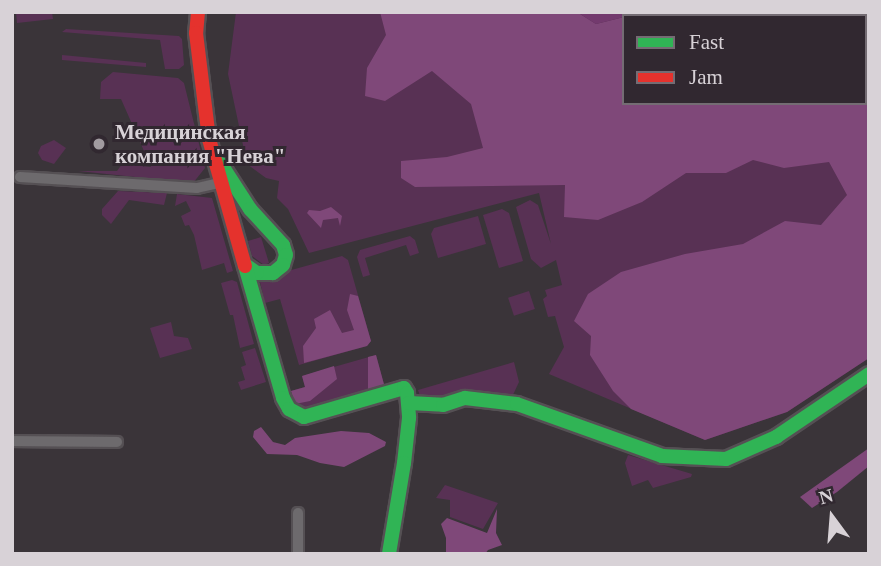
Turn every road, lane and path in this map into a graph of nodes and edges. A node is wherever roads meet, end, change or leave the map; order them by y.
1 (198, 12) edge
2 (20, 177) dead end
3 (226, 182) junction
4 (245, 265) junction
5 (869, 374) edge
6 (409, 402) junction
7 (12, 441) edge
8 (117, 442) dead end
9 (298, 513) dead end
10 (298, 554) edge
11 (389, 554) edge

1 - 3 street
2 - 3 street
3 - 4 street
3 - 4 street
4 - 6 street
5 - 6 street
6 - 11 street
7 - 8 street
9 - 10 street

